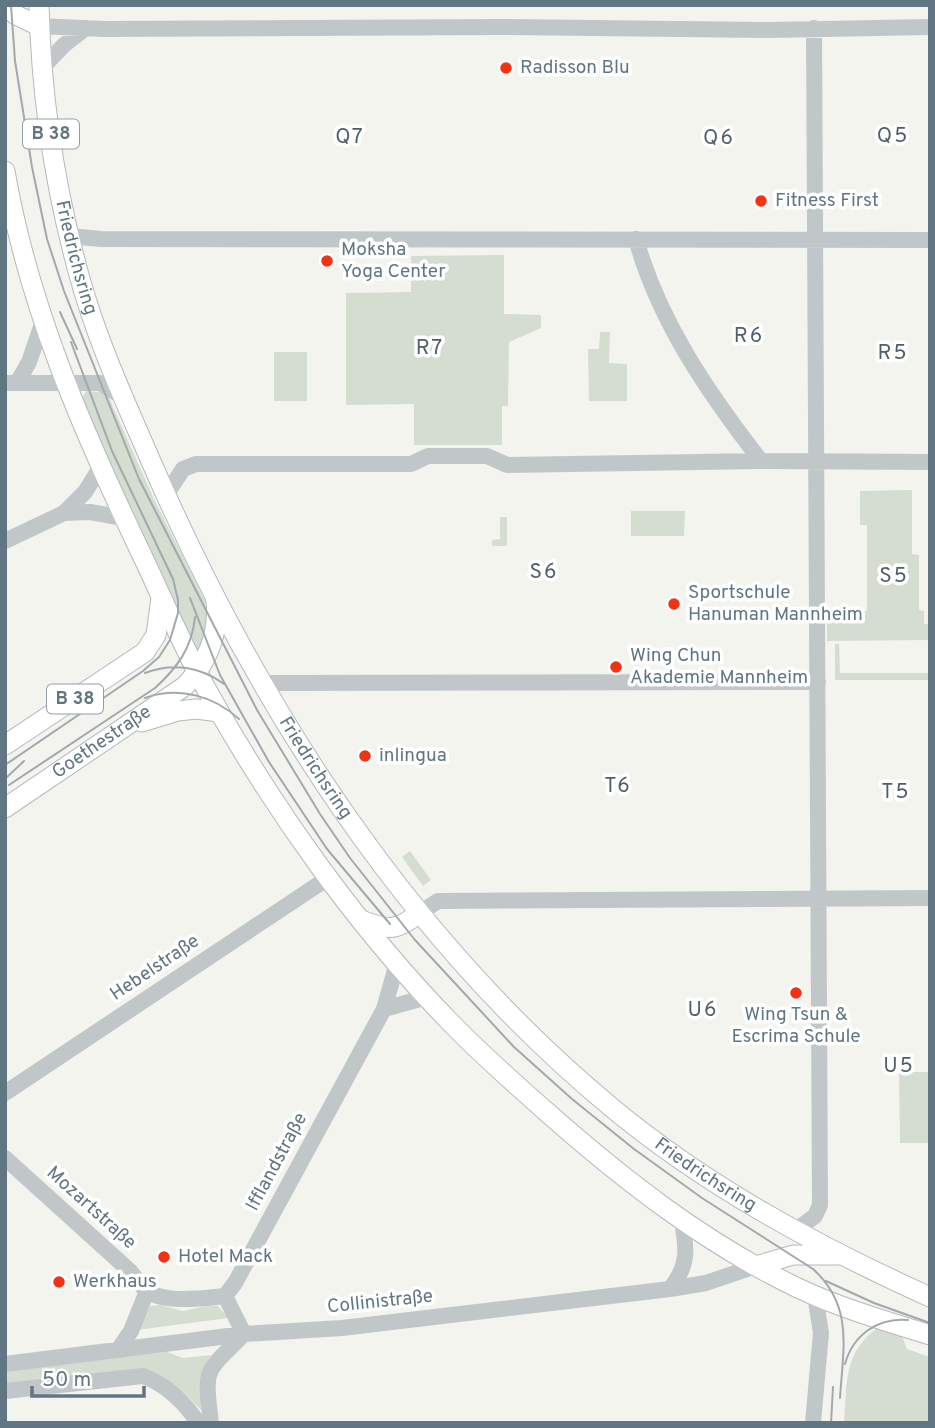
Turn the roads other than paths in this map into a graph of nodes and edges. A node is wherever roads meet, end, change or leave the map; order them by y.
1 (39, 5) edge
2 (9, 14) edge
3 (39, 26) junction
4 (930, 27) edge
5 (86, 28) junction
6 (814, 29) junction
7 (43, 67) junction
8 (5, 171) edge
9 (70, 236) junction
10 (636, 239) junction
11 (814, 240) junction
12 (930, 240) edge
13 (43, 321) junction
14 (64, 382) junction
15 (11, 383) edge
16 (123, 397) junction
17 (761, 461) junction
18 (816, 462) junction
19 (930, 462) edge
20 (100, 468) junction
21 (166, 495) junction
22 (64, 513) junction
23 (124, 518) junction
24 (5, 541) edge
25 (162, 597) junction
26 (216, 597) junction
27 (197, 672) junction
28 (818, 682) junction
29 (263, 683) junction
30 (219, 712) junction
31 (131, 723) junction
32 (5, 745) edge
33 (5, 808) edge
34 (328, 878) junction
35 (819, 898) junction
36 (930, 898) edge
37 (418, 914) junction
38 (360, 919) junction
39 (397, 963) junction
40 (427, 997) junction
41 (384, 1009) junction
42 (5, 1093) edge
43 (5, 1158) edge
44 (682, 1220) junction
45 (796, 1230) junction
46 (846, 1256) junction
47 (756, 1266) junction
48 (670, 1289) junction
49 (147, 1291) junction
50 (815, 1295) junction
51 (225, 1296) junction
52 (930, 1297) edge
53 (244, 1334) junction
54 (930, 1335) edge
55 (118, 1350) junction
56 (5, 1364) edge
57 (5, 1391) edge
58 (198, 1423) edge
59 (211, 1423) edge
60 (813, 1423) edge

1 - 3 main road, Friedrichsring / B 38
2 - 3 main road
3 - 5 street
3 - 7 main road, Friedrichsring / B 38
4 - 6 street
5 - 6 street
5 - 7 street
6 - 11 street
7 - 9 main road, Friedrichsring / B 38
8 - 13 main road, B 38
9 - 10 street
9 - 16 main road, Friedrichsring / B 38
10 - 11 street
10 - 17 street
11 - 12 street
11 - 18 street
13 - 14 main road, B 38
13 - 15 street
14 - 15 street
14 - 16 street
14 - 20 main road, B 38
16 - 21 main road, Friedrichsring / B 38
17 - 18 street
17 - 21 street
18 - 19 street
18 - 28 street
20 - 22 street
20 - 23 main road, B 38
21 - 26 main road, Friedrichsring / B 38
22 - 23 street
22 - 24 street
23 - 25 main road, B 38
25 - 27 main road, B 38
25 - 32 main road, B 38
26 - 27 main road, B 38
26 - 29 main road, Friedrichsring
27 - 30 main road
27 - 31 main road, Goethestraße / B 38
28 - 29 street
28 - 35 street
29 - 37 main road, Friedrichsring
30 - 31 main road
30 - 34 main road
31 - 33 main road, Goethestraße / B 38
34 - 38 main road
34 - 42 street, Hebelstraße
35 - 36 street
35 - 37 street
35 - 45 street
37 - 38 main road
37 - 45 main road, Friedrichsring
38 - 39 main road
39 - 40 main road
39 - 41 street, Ifflandstraße
40 - 41 street
40 - 44 main road
41 - 51 street, Ifflandstraße
43 - 49 street, Mozartstraße
44 - 47 main road
44 - 48 street
45 - 46 main road, Friedrichsring
46 - 47 main road
46 - 52 main road, Friedrichsring
47 - 48 street, Collinistraße
47 - 50 main road
48 - 53 street, Collinistraße
49 - 51 street
49 - 55 street
50 - 54 main road
50 - 60 street
51 - 53 street
53 - 55 street, Collinistraße
53 - 59 street
55 - 56 street, Collinistraße
57 - 58 street

